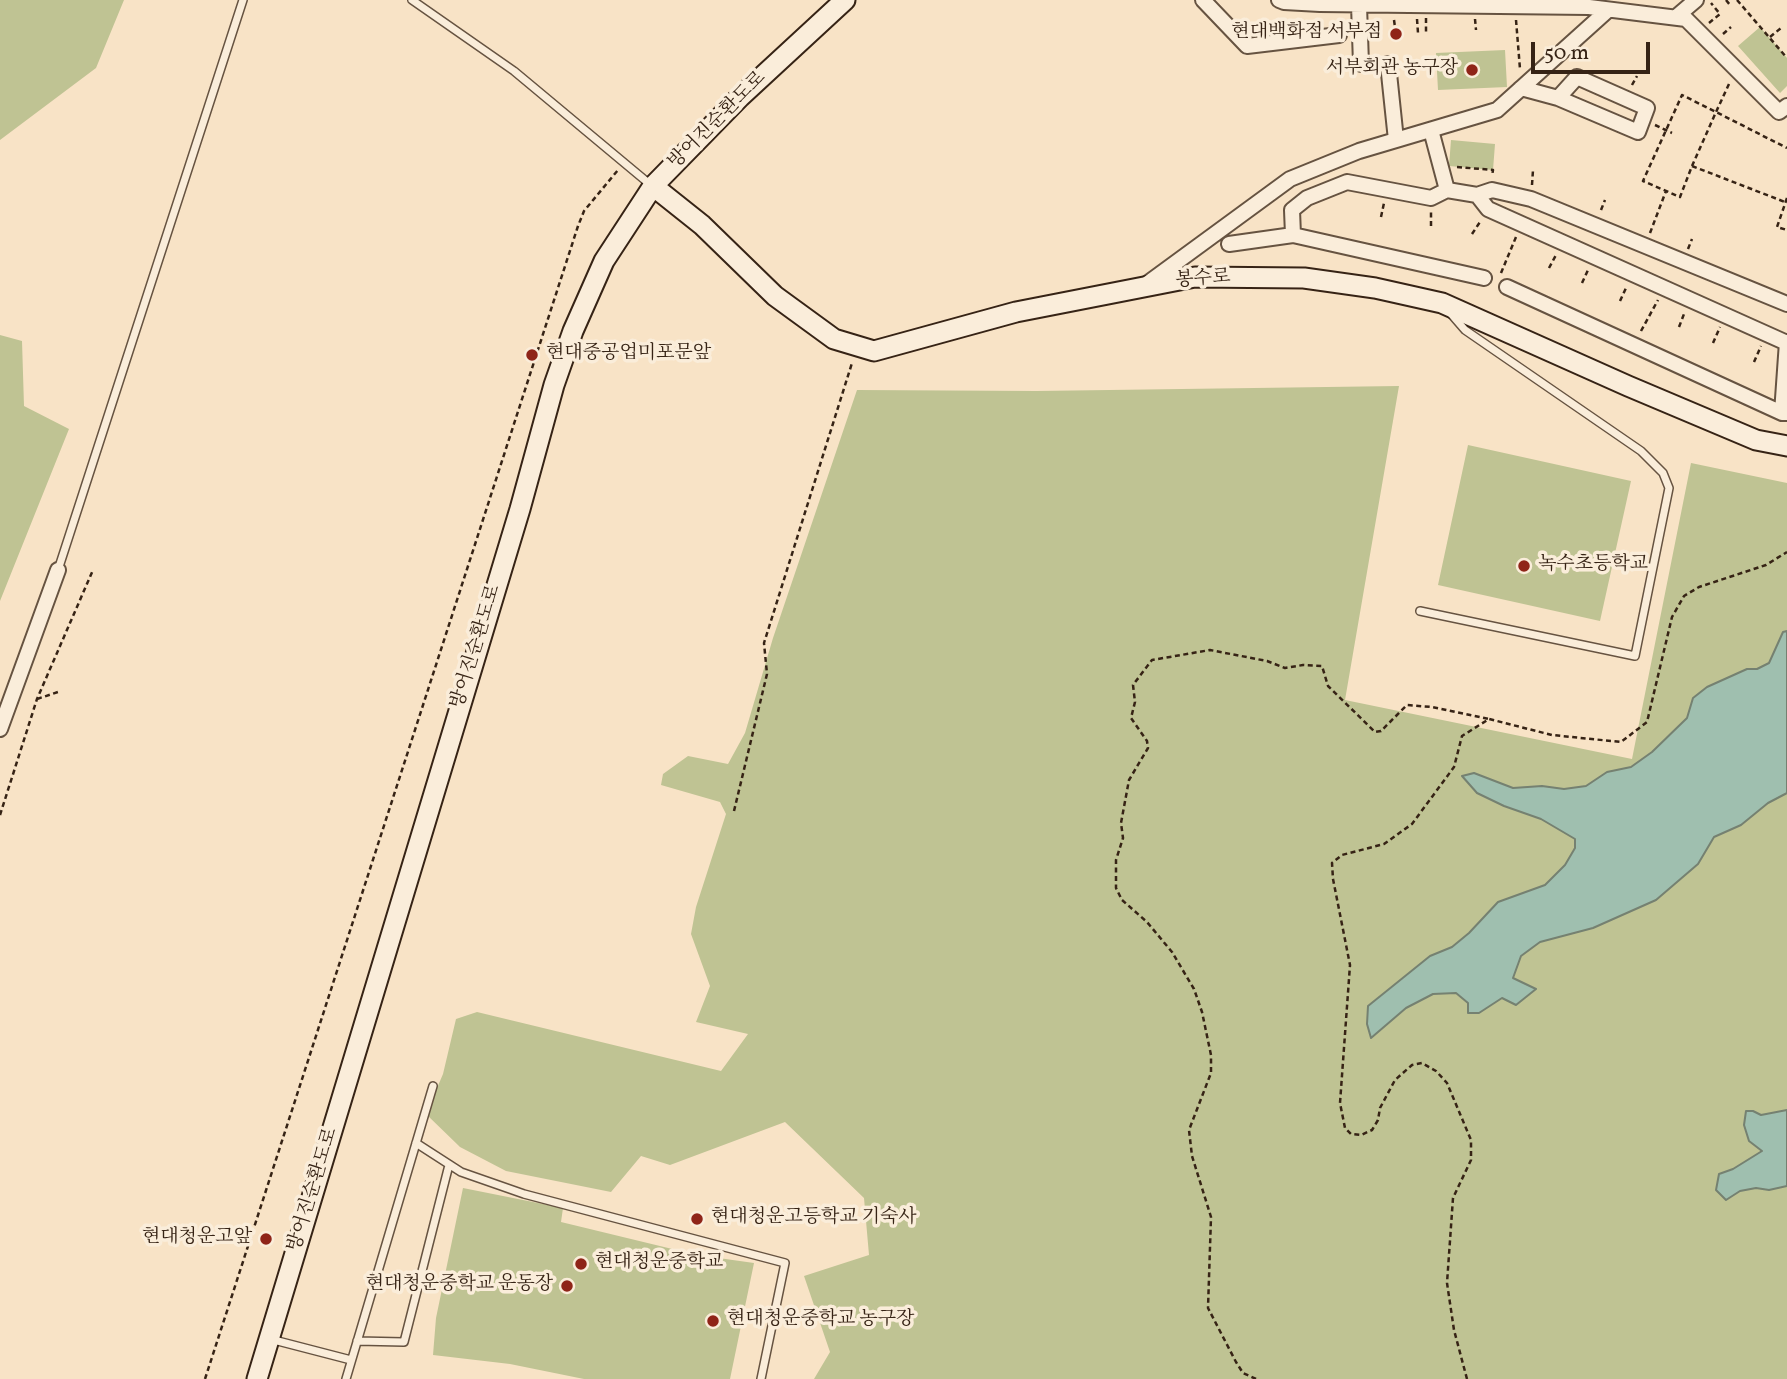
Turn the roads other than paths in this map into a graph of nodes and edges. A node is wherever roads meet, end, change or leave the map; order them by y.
1 (243, 0) edge
2 (412, 0) edge
3 (845, 0) edge
4 (1203, 0) edge
5 (1279, 0) edge
6 (1693, 1) edge
7 (1348, 3) edge
8 (1469, 3) edge
9 (1608, 10) junction
10 (1676, 17) junction
11 (1339, 35) dead end
12 (1361, 64) dead end
13 (1388, 64) dead end
14 (1521, 88) junction
15 (1558, 98) junction
16 (1784, 112) edge
17 (1431, 130) junction
18 (1396, 140) junction
19 (653, 187) junction
20 (1447, 190) junction
21 (1477, 195) junction
22 (1293, 235) junction
23 (1229, 244) dead end
24 (1144, 286) junction
25 (1442, 303) junction
26 (1787, 304) edge
27 (1787, 342) edge
28 (1785, 413) edge
29 (1787, 446) edge
30 (58, 570) joint
31 (1420, 611) dead end
32 (0, 729) edge
33 (433, 1086) dead end
34 (416, 1143) junction
35 (449, 1165) junction
36 (269, 1339) junction
37 (357, 1341) junction
38 (351, 1360) junction
39 (257, 1379) edge
40 (346, 1379) edge
41 (761, 1379) edge

1 - 30 lane
2 - 19 lane
3 - 19 main road, 방어진순환도로
4 - 11 street
5 - 7 street
6 - 10 street
7 - 8 street
7 - 12 street
8 - 9 street
9 - 10 street
9 - 14 street
10 - 16 street
13 - 18 street
14 - 15 street
14 - 17 street
15 - 15 street
17 - 18 street
17 - 20 street
18 - 24 street
19 - 24 main road, 봉수로
19 - 36 main road, 방어진순환도로
20 - 21 street
20 - 22 street
21 - 26 street
21 - 27 street
22 - 23 street
22 - 28 street
24 - 25 main road, 봉수로
25 - 29 main road, 봉수로
25 - 31 lane
27 - 28 street
30 - 32 street
33 - 34 lane
34 - 35 lane
34 - 37 lane
35 - 37 lane
35 - 41 lane
36 - 38 lane
36 - 39 main road, 방어진순환도로
37 - 38 lane
38 - 40 lane

